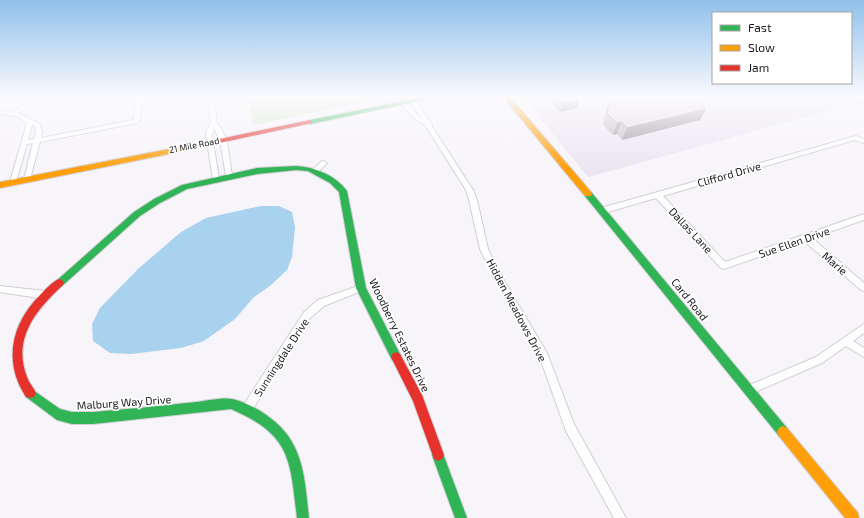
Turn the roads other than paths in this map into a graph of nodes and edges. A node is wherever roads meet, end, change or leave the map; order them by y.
1 (136, 121) edge
2 (318, 121) edge
3 (421, 121) edge
4 (427, 121) edge
5 (526, 121) edge
6 (30, 122) joint
7 (214, 124) joint
8 (429, 124) junction
9 (37, 140) junction
10 (223, 140) junction
11 (864, 141) edge
12 (211, 142) junction
13 (24, 143) junction
14 (33, 157) junction
15 (20, 159) junction
16 (324, 163) dead end
17 (315, 172) junction
18 (229, 176) junction
19 (27, 179) junction
20 (216, 179) junction
21 (13, 182) junction
22 (0, 185) edge
23 (658, 195) junction
24 (601, 211) junction
25 (864, 218) edge
26 (806, 238) junction
27 (724, 266) joint
28 (360, 288) junction
29 (864, 288) edge
30 (0, 289) edge
31 (45, 295) junction
32 (864, 328) edge
33 (846, 341) junction
34 (864, 353) edge
35 (748, 390) junction
36 (247, 409) junction
37 (303, 518) edge
38 (461, 518) edge
39 (620, 518) edge
40 (853, 518) edge

1 - 9 street
2 - 10 street, 21 Mile Road
3 - 8 street, Hidden Meadows Drive
4 - 8 street, Hidden Meadows Drive
5 - 24 street, Card Road
6 - 9 street
6 - 13 street
7 - 10 street
7 - 12 street
8 - 39 street, Hidden Meadows Drive
9 - 13 street
9 - 14 street
10 - 12 street, 21 Mile Road
10 - 18 street
11 - 23 street, Clifford Drive
12 - 19 street, 21 Mile Road
12 - 20 street
13 - 15 street
14 - 15 street
14 - 19 street
15 - 21 street
16 - 17 street
17 - 18 street, Woodberry Estates Drive
17 - 28 street, Woodberry Estates Drive
18 - 20 street, Woodberry Estates Drive
19 - 21 street, 21 Mile Road
20 - 31 street, Malburg Way Drive
21 - 22 street, 21 Mile Road
23 - 24 street, Clifford Drive
23 - 27 street, Dallas Lane
24 - 35 street, Card Road
25 - 26 street, Sue Ellen Drive
26 - 27 street, Sue Ellen Drive
26 - 29 street, Marie
28 - 36 street, Sunningdale Drive
28 - 38 street, Woodberry Estates Drive
30 - 31 street
31 - 36 street, Malburg Way Drive
32 - 33 street
33 - 34 street
33 - 35 street
35 - 40 street, Card Road
36 - 37 street, Malburg Way Drive

